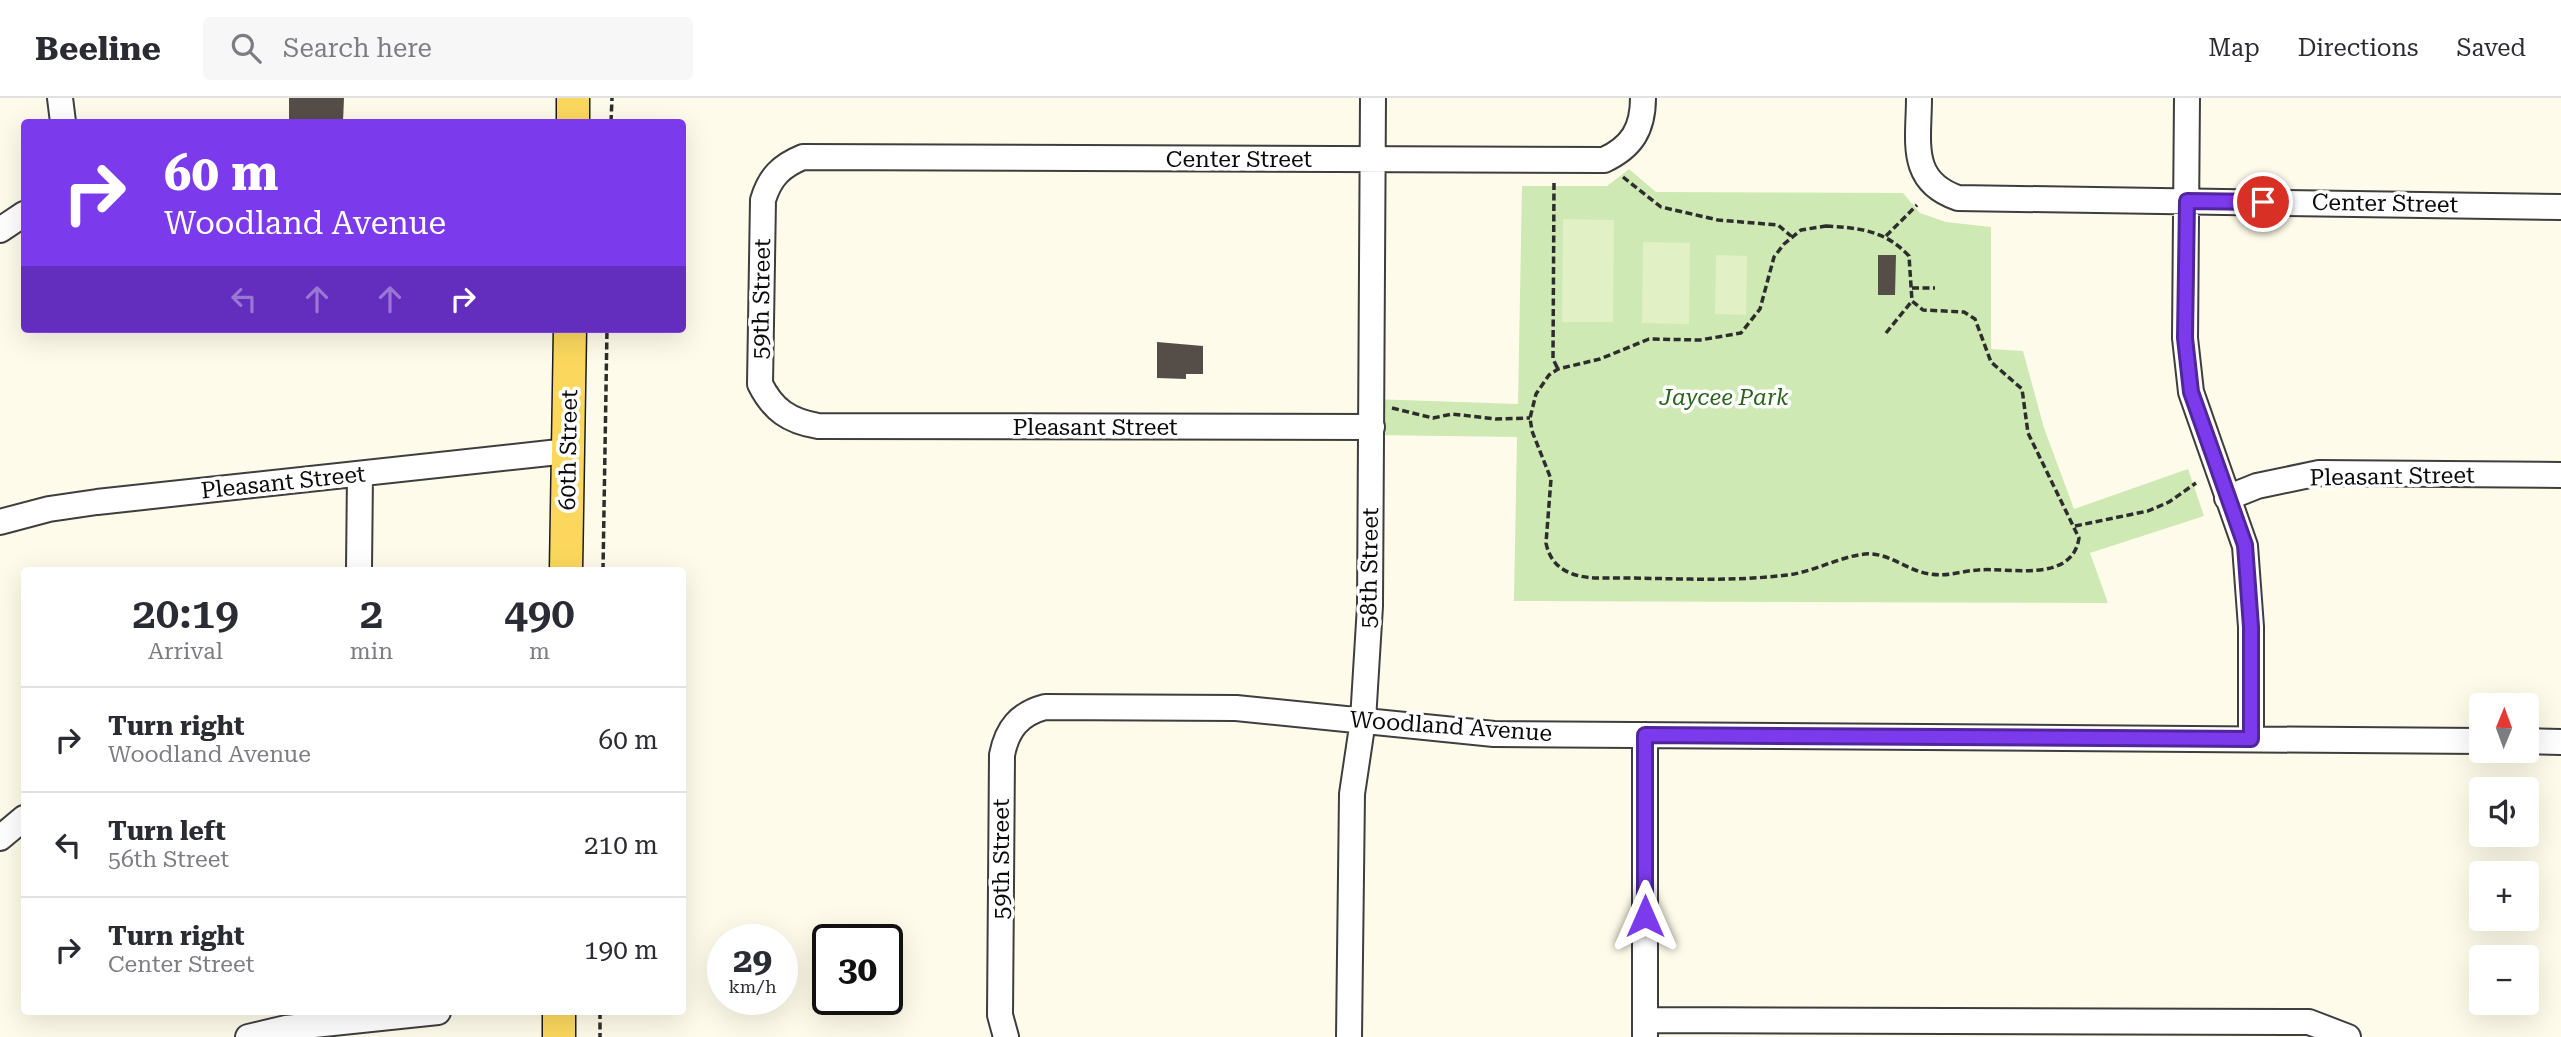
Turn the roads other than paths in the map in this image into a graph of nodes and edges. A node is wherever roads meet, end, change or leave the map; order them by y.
1 (60, 98) edge
2 (573, 98) edge
3 (1373, 98) edge
4 (1919, 98) edge
5 (2187, 98) edge
6 (1643, 103) edge
7 (63, 119) edge
8 (573, 119) edge
9 (803, 157) joint
10 (1373, 159) junction
11 (2187, 201) junction
12 (2561, 206) edge
13 (21, 216) edge
14 (0, 230) edge
15 (570, 333) edge
16 (1372, 416) junction
17 (818, 426) joint
18 (568, 451) junction
19 (360, 474) junction
20 (2561, 475) edge
21 (2227, 498) junction
22 (0, 522) edge
23 (359, 567) edge
24 (566, 567) edge
25 (1050, 707) joint
26 (1363, 720) junction
27 (1645, 735) junction
28 (2251, 739) junction
29 (2469, 741) edge
30 (2539, 741) edge
31 (2561, 742) edge
32 (21, 820) edge
33 (0, 838) edge
34 (410, 1015) edge
35 (559, 1015) edge
36 (1646, 1029) edge
37 (248, 1037) edge
38 (559, 1037) edge
39 (1006, 1037) edge
40 (1349, 1037) edge
41 (2348, 1037) edge

1 - 7 street
2 - 8 main road
3 - 10 street, 58th Street
4 - 11 street, Center Street
5 - 11 street
6 - 10 street, Center Street
9 - 10 street, Center Street
9 - 17 street, 59th Street
10 - 16 street, 58th Street
11 - 12 street, Center Street
11 - 21 street
13 - 14 street
15 - 18 main road, 60th Street
16 - 17 street, Pleasant Street
16 - 26 street, 58th Street
18 - 19 street, Pleasant Street
18 - 24 main road, 60th Street
19 - 22 street, Pleasant Street
19 - 23 street
20 - 21 street, Pleasant Street
21 - 28 street
25 - 26 street, Woodland Avenue
25 - 39 street, 59th Street
26 - 27 street, Woodland Avenue
26 - 40 street, 58th Street
27 - 28 street, Woodland Avenue
27 - 36 street
28 - 29 street, Woodland Avenue
30 - 31 street
32 - 33 street
34 - 37 street
35 - 38 main road
36 - 41 street

